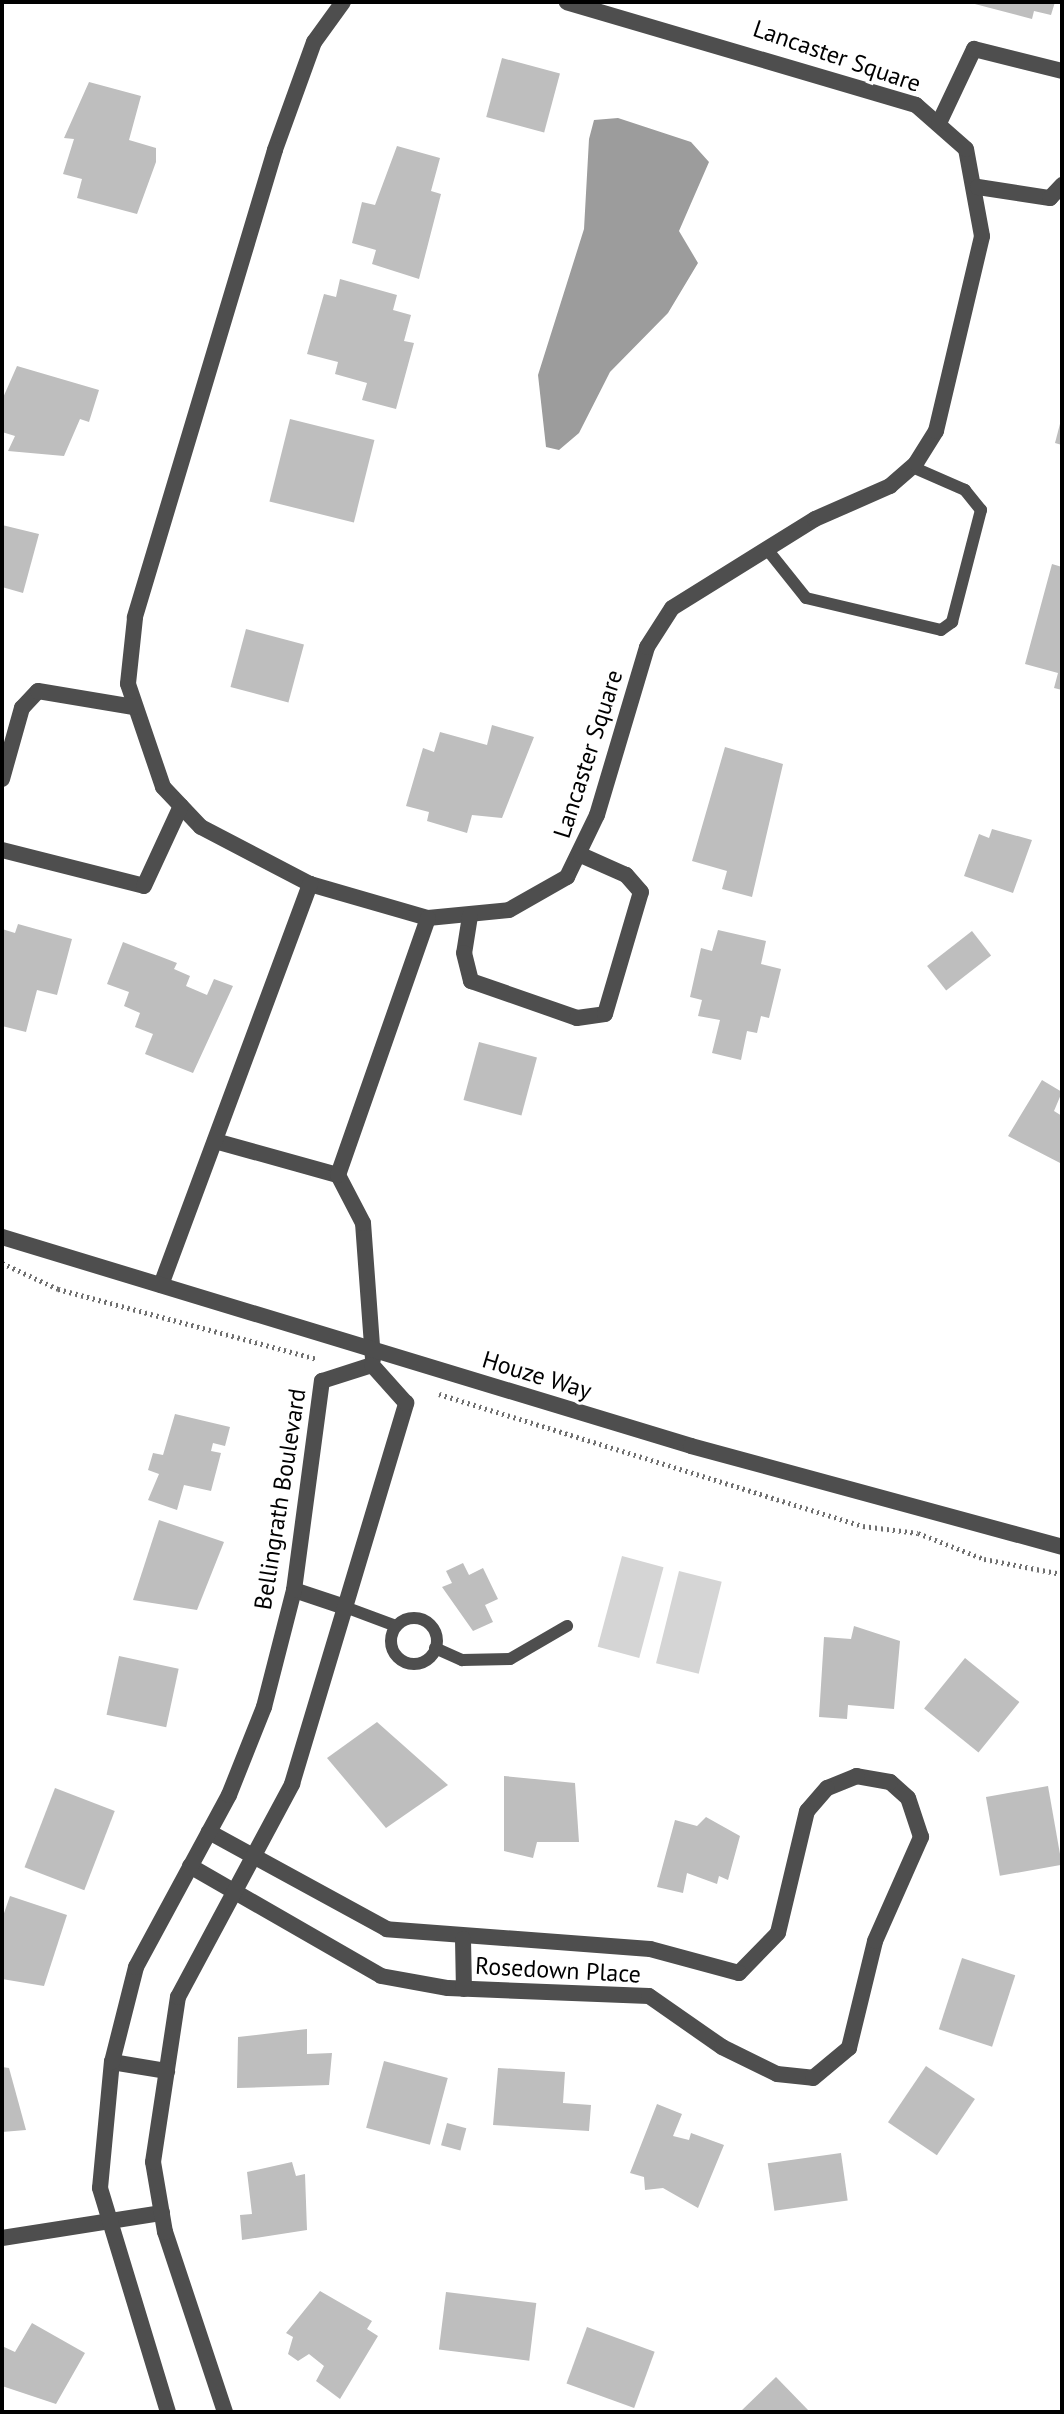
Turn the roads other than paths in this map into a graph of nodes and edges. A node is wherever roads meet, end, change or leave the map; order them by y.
1 (343, 2) edge
2 (567, 2) edge
3 (1062, 71) edge
4 (939, 123) junction
5 (1062, 185) edge
6 (978, 187) junction
7 (912, 467) junction
8 (766, 548) junction
9 (134, 707) junction
10 (2, 779) edge
11 (181, 806) junction
12 (2, 850) edge
13 (581, 855) junction
14 (310, 884) junction
15 (470, 916) junction
16 (428, 918) junction
17 (215, 1141) junction
18 (338, 1175) junction
19 (2, 1237) edge
20 (161, 1285) junction
21 (367, 1362) junction
22 (1062, 1547) edge
23 (294, 1590) junction
24 (345, 1607) junction
25 (396, 1626) junction
26 (567, 1626) dead end
27 (435, 1648) junction
28 (209, 1832) junction
29 (256, 1855) junction
30 (190, 1866) junction
31 (235, 1892) junction
32 (463, 1939) junction
33 (464, 1989) junction
34 (112, 2062) junction
35 (167, 2071) junction
36 (162, 2213) junction
37 (111, 2223) junction
38 (2, 2238) edge
39 (168, 2412) edge
40 (225, 2412) edge

1 - 9 street, Lancaster Square
2 - 4 street, Lancaster Square
3 - 4 street
4 - 6 street, Lancaster Square
5 - 6 street
6 - 7 street, Lancaster Square
7 - 8 street, Lancaster Square
7 - 8 lane
8 - 13 street, Lancaster Square
9 - 10 street
9 - 11 street, Lancaster Square
11 - 12 street
11 - 14 street, Lancaster Square
13 - 15 street, Lancaster Square
13 - 15 street
14 - 16 street, Lancaster Square
14 - 17 street
15 - 16 street, Lancaster Square
16 - 18 street
17 - 18 street
17 - 20 street
18 - 21 street
19 - 20 street, Houze Way
20 - 21 street, Houze Way
21 - 22 street, Houze Way
21 - 23 street, Bellingrath Boulevard
21 - 24 street
23 - 24 street
23 - 28 street, Bellingrath Boulevard
24 - 25 lane
24 - 29 street
25 - 27 lane
25 - 27 lane
26 - 27 lane
28 - 29 street, Rosedown Place
28 - 30 street, Bellingrath Boulevard
29 - 31 street
29 - 32 street, Rosedown Place
30 - 31 street, Rosedown Place
30 - 34 street, Bellingrath Boulevard
31 - 33 street, Rosedown Place
31 - 35 street
32 - 33 street
32 - 33 street, Rosedown Place
34 - 35 street
34 - 37 street, Bellingrath Boulevard
35 - 36 street
36 - 37 street
36 - 40 street
37 - 38 street
37 - 39 street, Bellingrath Boulevard

